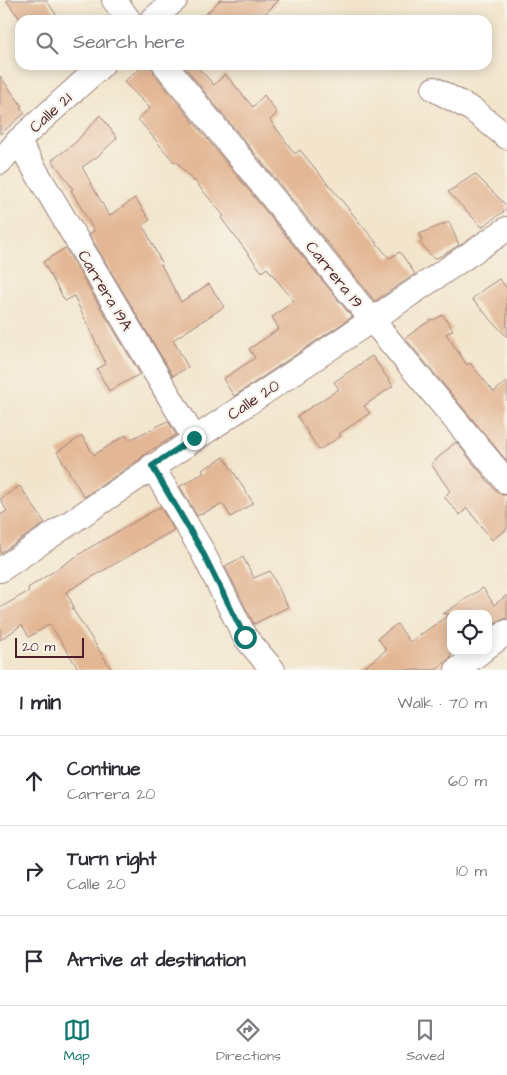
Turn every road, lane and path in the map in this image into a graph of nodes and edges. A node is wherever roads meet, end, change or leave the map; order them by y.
1 (114, 0) edge
2 (175, 0) edge
3 (125, 15) edge
4 (158, 15) edge
5 (96, 70) edge
6 (169, 70) edge
7 (434, 89) dead end
8 (507, 138) edge
9 (18, 141) junction
10 (0, 162) edge
11 (507, 229) edge
12 (372, 320) junction
13 (194, 438) junction
14 (152, 466) junction
15 (507, 482) edge
16 (0, 570) edge
17 (507, 632) edge
18 (492, 643) edge
19 (477, 655) edge
20 (273, 670) edge
21 (457, 670) edge

1 - 3 street
2 - 4 street
5 - 9 street, Calle 21
6 - 12 street, Carrera 19
7 - 8 street
9 - 10 street, Calle 21
9 - 13 street, Carrera 19A
11 - 12 street, Calle 20
12 - 13 street, Calle 20
12 - 15 street, Carrera 19
13 - 14 street, Calle 20
14 - 16 street, Calle 20
14 - 20 street
17 - 18 street
19 - 21 street

